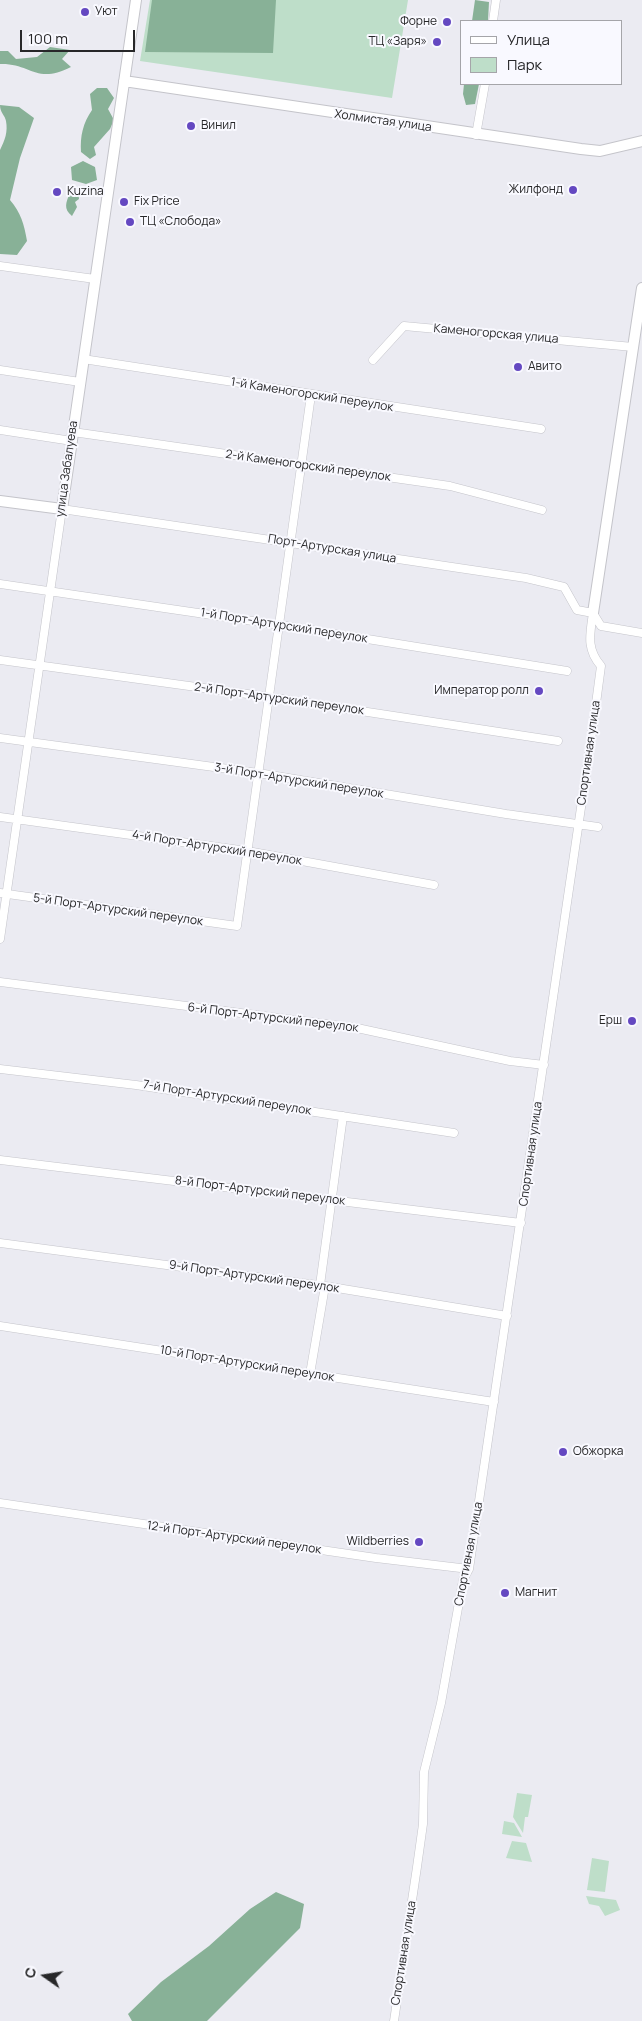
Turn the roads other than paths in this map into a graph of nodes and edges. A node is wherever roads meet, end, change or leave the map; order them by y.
1 (136, 0) edge
2 (496, 0) edge
3 (493, 20) edge
4 (124, 81) junction
5 (485, 85) edge
6 (476, 135) junction
7 (642, 141) edge
8 (0, 266) edge
9 (95, 279) junction
10 (642, 288) edge
11 (633, 347) junction
12 (83, 359) junction
13 (373, 360) dead end
14 (0, 370) edge
15 (80, 382) junction
16 (311, 395) junction
17 (541, 429) dead end
18 (0, 430) edge
19 (72, 436) junction
20 (301, 466) junction
21 (0, 501) edge
22 (62, 509) junction
23 (542, 510) dead end
24 (292, 543) junction
25 (0, 584) edge
26 (50, 591) junction
27 (593, 613) junction
28 (280, 624) junction
29 (642, 634) edge
30 (0, 660) edge
31 (39, 665) junction
32 (567, 671) dead end
33 (269, 697) junction
34 (0, 738) edge
35 (558, 741) dead end
36 (29, 742) junction
37 (258, 773) junction
38 (0, 817) edge
39 (18, 819) junction
40 (579, 824) junction
41 (598, 826) dead end
42 (247, 851) junction
43 (434, 886) dead end
44 (4, 894) edge
45 (0, 939) edge
46 (0, 982) edge
47 (544, 1065) junction
48 (0, 1068) edge
49 (343, 1116) junction
50 (454, 1133) dead end
51 (0, 1160) edge
52 (331, 1200) junction
53 (521, 1223) junction
54 (0, 1243) edge
55 (322, 1285) junction
56 (507, 1316) junction
57 (0, 1326) edge
58 (310, 1374) junction
59 (494, 1402) junction
60 (0, 1503) edge
61 (469, 1569) junction
62 (394, 2021) edge

1 - 4 street, улица Забалуева
2 - 3 street
4 - 6 street, Холмистая улица
4 - 9 street, улица Забалуева
5 - 6 street
6 - 7 street, Холмистая улица
8 - 9 street
9 - 12 street, улица Забалуева
10 - 11 street, Спортивная улица
11 - 13 street, Каменогорская улица
11 - 27 street, Спортивная улица
12 - 15 street, улица Забалуева
12 - 16 street, 1-й Каменогорский переулок
14 - 15 street
15 - 19 street, улица Забалуева
16 - 17 street, 1-й Каменогорский переулок
16 - 20 street
18 - 19 street, 2-й Каменогорский переулок
19 - 20 street, 2-й Каменогорский переулок
19 - 22 street, улица Забалуева
20 - 23 street, 2-й Каменогорский переулок
20 - 24 street
21 - 22 street, Порт-Артурская улица
22 - 24 street, Порт-Артурская улица
22 - 26 street, улица Забалуева
24 - 27 street, Порт-Артурская улица
24 - 28 street
25 - 26 street, 1-й Порт-Артурский переулок
26 - 28 street, 1-й Порт-Артурский переулок
26 - 31 street, улица Забалуева
27 - 29 street, Порт-Артурская улица
27 - 40 street, Спортивная улица
28 - 32 street, 1-й Порт-Артурский переулок
28 - 33 street
30 - 31 street, 2-й Порт-Артурский переулок
31 - 33 street, 2-й Порт-Артурский переулок
31 - 36 street, улица Забалуева
33 - 35 street, 2-й Порт-Артурский переулок
33 - 37 street
34 - 36 street, 3-й Порт-Артурский переулок
36 - 37 street, 3-й Порт-Артурский переулок
36 - 39 street, улица Забалуева
37 - 40 street, 3-й Порт-Артурский переулок
37 - 42 street
38 - 39 street, 4-й Порт-Артурский переулок
39 - 42 street, 4-й Порт-Артурский переулок
39 - 44 street, улица Забалуева
40 - 41 street, 3-й Порт-Артурский переулок
40 - 47 street, Спортивная улица
42 - 43 street, 4-й Порт-Артурский переулок
42 - 44 street, 5-й Порт-Артурский переулок
44 - 45 street, улица Забалуева
46 - 47 street, 6-й Порт-Артурский переулок
47 - 53 street, Спортивная улица
48 - 49 street, 7-й Порт-Артурский переулок
49 - 50 street, 7-й Порт-Артурский переулок
49 - 52 street
51 - 52 street, 8-й Порт-Артурский переулок
52 - 53 street, 8-й Порт-Артурский переулок
52 - 55 street
53 - 56 street, Спортивная улица
54 - 55 street, 9-й Порт-Артурский переулок
55 - 56 street, 9-й Порт-Артурский переулок
55 - 58 street
56 - 59 street, Спортивная улица
57 - 58 street, 10-й Порт-Артурский переулок
58 - 59 street, 10-й Порт-Артурский переулок
59 - 61 street, Спортивная улица
60 - 61 street, 12-й Порт-Артурский переулок
61 - 62 street, Спортивная улица

